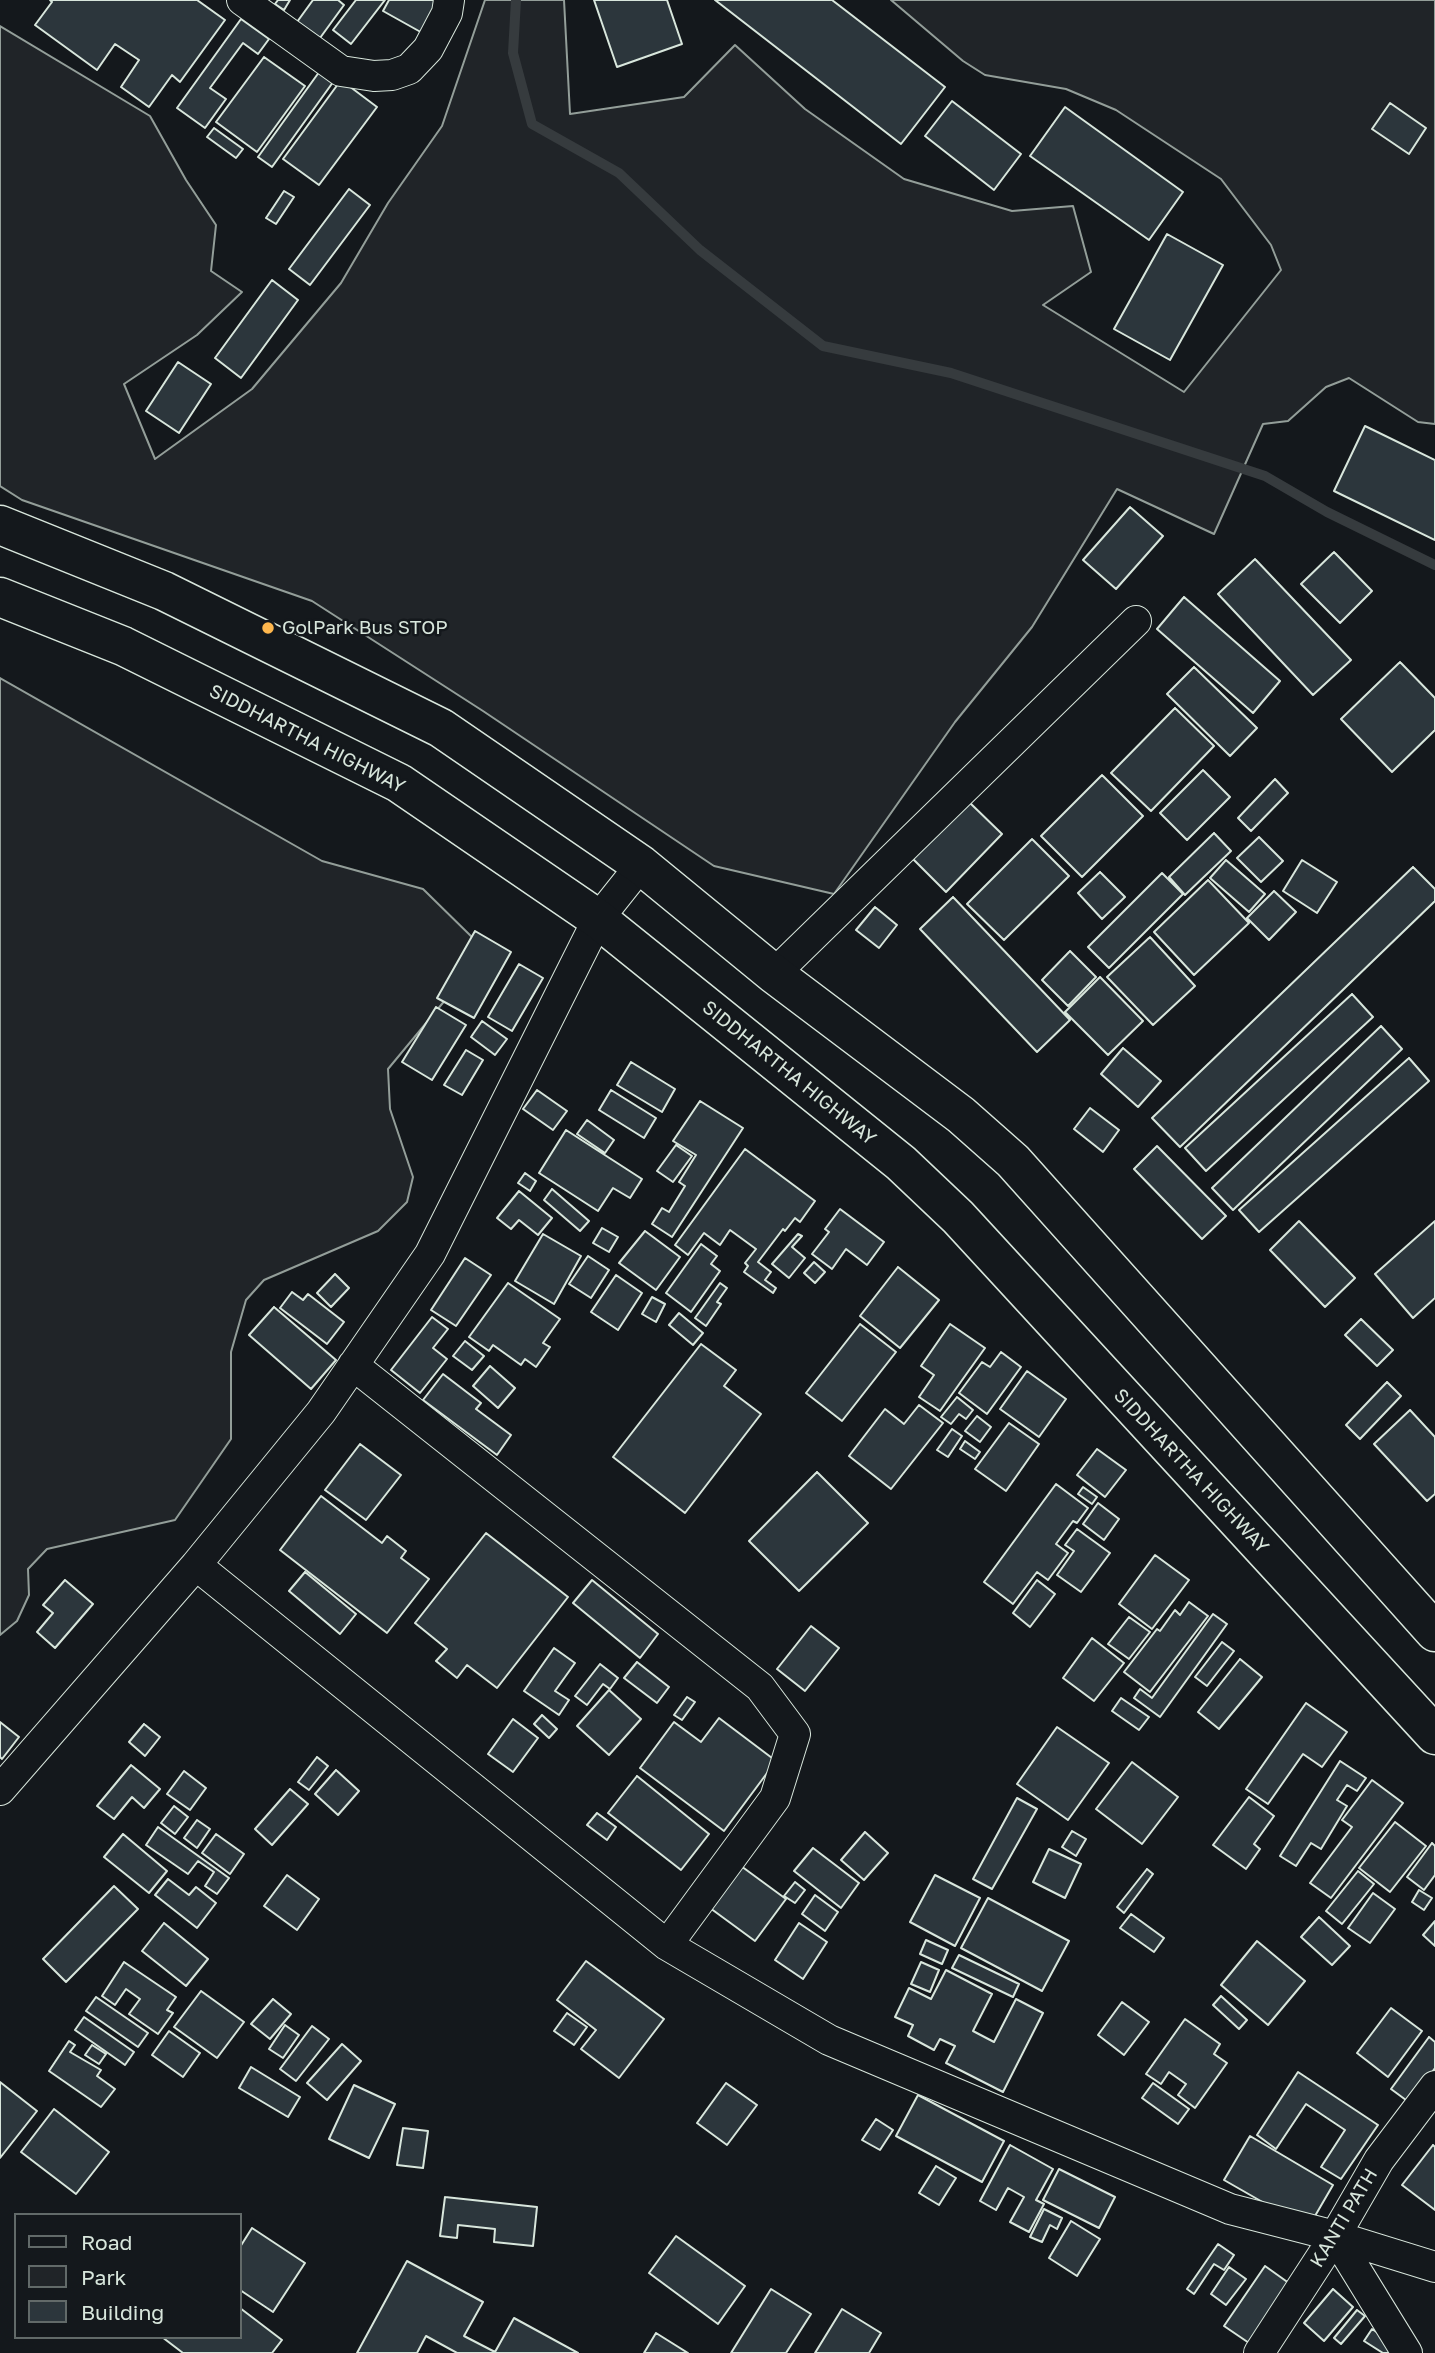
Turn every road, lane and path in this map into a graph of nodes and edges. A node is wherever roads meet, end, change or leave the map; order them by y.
1 (242, 0) edge
2 (449, 0) edge
3 (0, 525) edge
4 (0, 597) edge
5 (1136, 621) dead end
6 (642, 865) junction
7 (598, 919) junction
8 (774, 974) junction
9 (353, 1366) junction
10 (196, 1565) junction
11 (1435, 1632) edge
12 (1435, 1735) edge
13 (0, 1790) edge
14 (667, 1945) junction
15 (1435, 2086) edge
16 (1335, 2236) junction
17 (1435, 2267) edge
18 (1259, 2353) edge
19 (1407, 2353) edge

1 - 2 street
3 - 6 highway
4 - 7 highway, SIDDHARTHA HIGHWAY
5 - 8 street
6 - 7 street
6 - 8 highway
7 - 9 street
7 - 12 highway, SIDDHARTHA HIGHWAY
8 - 11 highway
9 - 10 street
9 - 14 street
10 - 13 street
10 - 14 street
14 - 16 street
15 - 16 street, KANTI PATH
16 - 17 street
16 - 18 street, KANTI PATH
16 - 19 street

